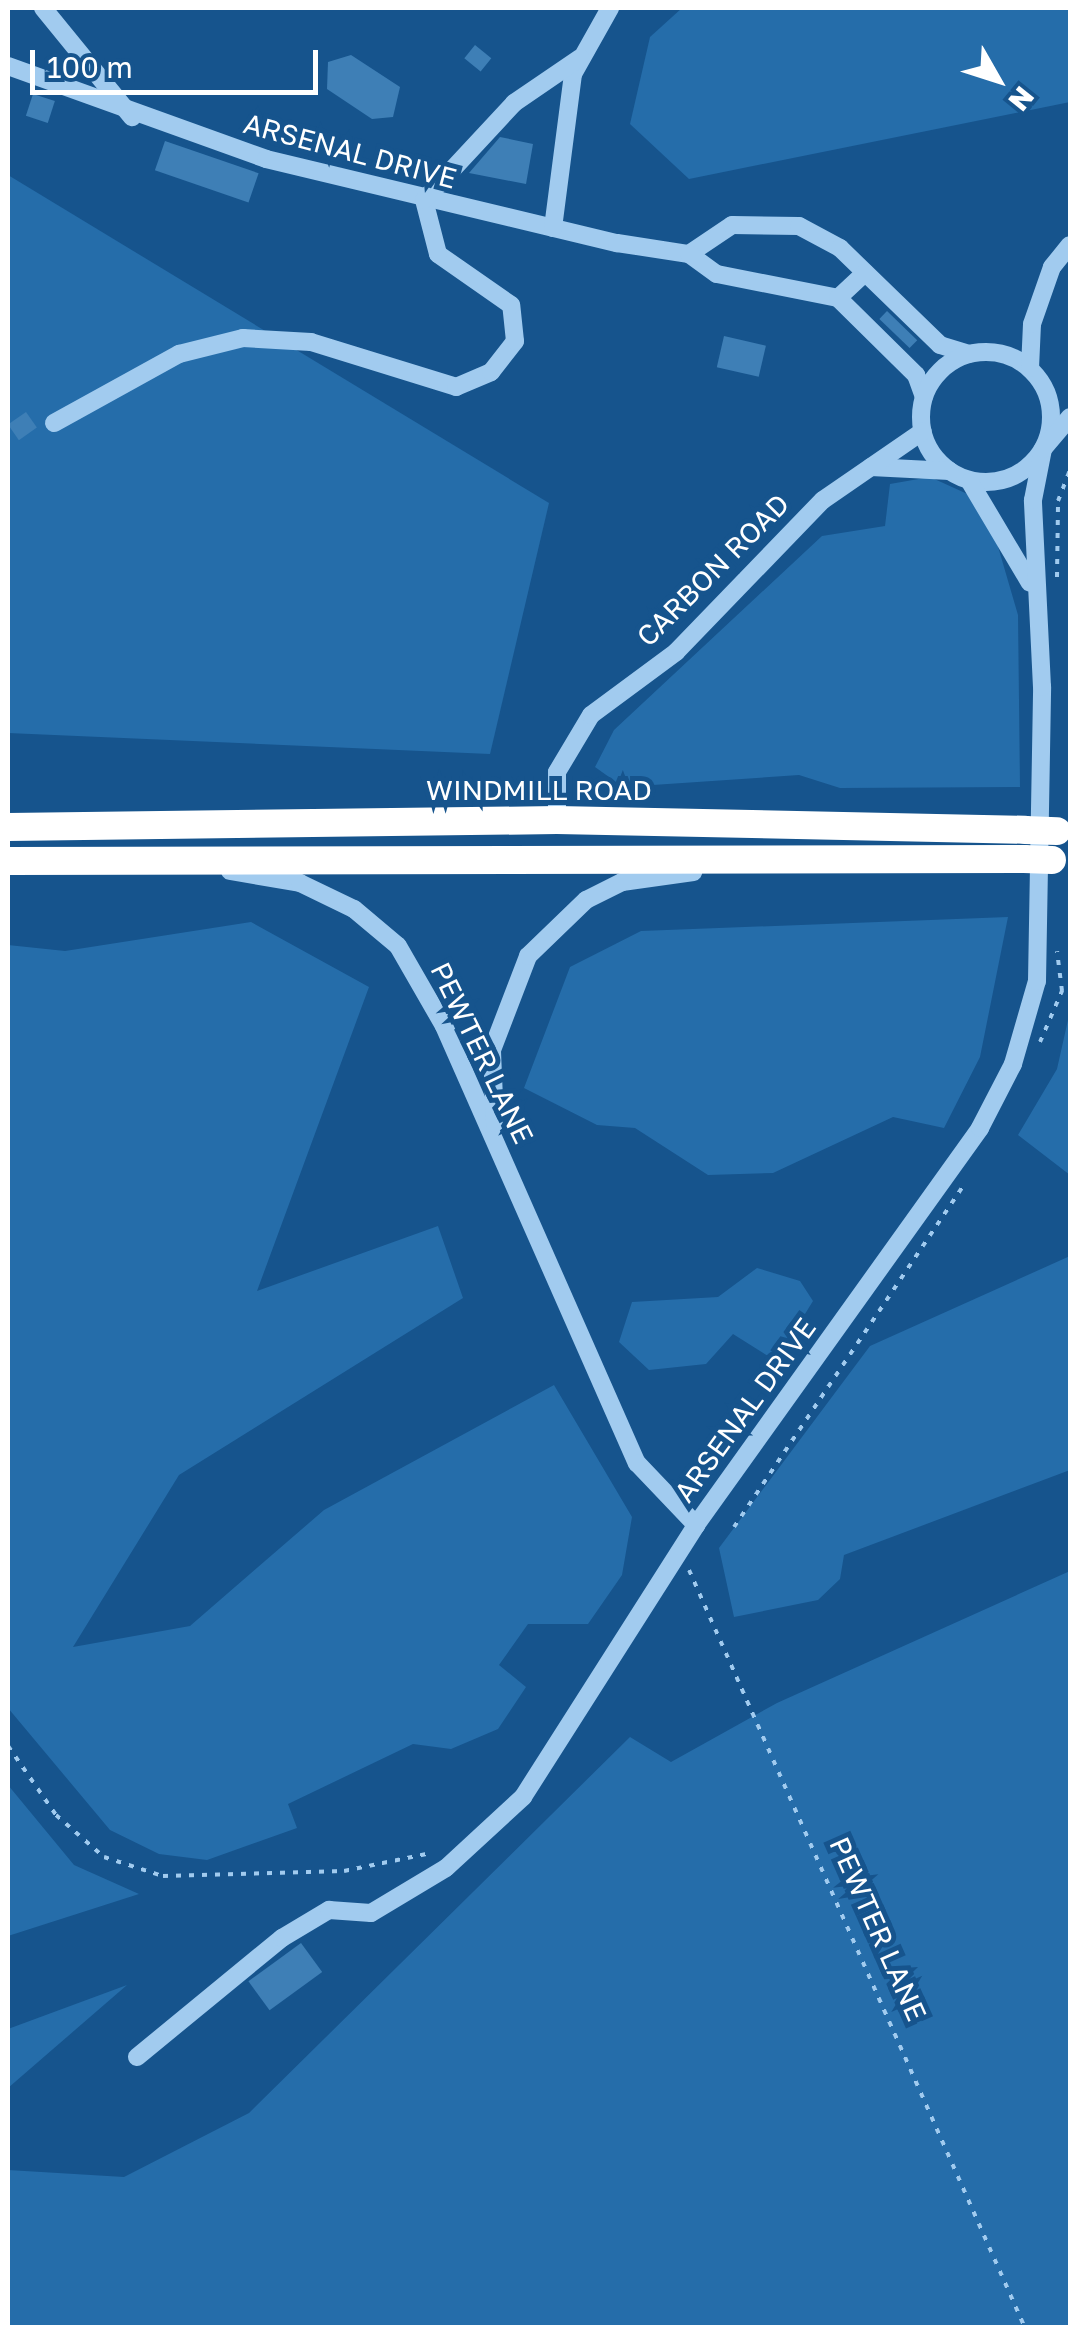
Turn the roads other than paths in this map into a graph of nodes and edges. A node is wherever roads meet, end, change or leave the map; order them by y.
1 (43, 8) edge
2 (610, 8) edge
3 (580, 58) junction
4 (8, 66) edge
5 (132, 118) junction
6 (424, 200) junction
7 (553, 228) junction
8 (1070, 245) edge
9 (689, 254) junction
10 (865, 273) junction
11 (838, 298) junction
12 (1032, 324) junction
13 (968, 354) junction
14 (1010, 356) junction
15 (1030, 368) junction
16 (924, 397) junction
17 (1070, 417) edge
18 (54, 422) dead end
19 (923, 431) junction
20 (1043, 449) junction
21 (870, 467) junction
22 (950, 472) junction
23 (970, 482) junction
24 (1030, 584) junction
25 (557, 820) junction
26 (8, 827) edge
27 (1064, 831) edge
28 (1049, 859) edge
29 (16, 860) edge
30 (842, 862) junction
31 (528, 1218) junction
32 (696, 1525) junction
33 (137, 2056) dead end

1 - 5 lane
2 - 3 lane
3 - 6 lane
3 - 7 lane
4 - 5 lane, ARSENAL DRIVE
5 - 6 lane, ARSENAL DRIVE
6 - 7 lane, ARSENAL DRIVE
6 - 18 lane
7 - 9 lane, ARSENAL DRIVE
8 - 12 lane
9 - 10 lane
9 - 11 lane, ARSENAL DRIVE
10 - 11 lane
10 - 13 lane
11 - 16 lane
12 - 14 lane
12 - 15 lane
13 - 14 lane
13 - 16 lane
14 - 15 lane
15 - 20 lane
16 - 19 lane
17 - 20 lane
19 - 21 lane, CARBON ROAD
19 - 22 lane
20 - 23 lane
20 - 24 lane, ARSENAL DRIVE
21 - 22 lane
21 - 25 lane, CARBON ROAD
22 - 23 lane
23 - 24 lane, ARSENAL DRIVE
24 - 32 lane, ARSENAL DRIVE
25 - 26 highway, WINDMILL ROAD
25 - 27 highway, WINDMILL ROAD, bridge
28 - 30 highway
29 - 30 highway
29 - 31 lane, PEWTER LANE
30 - 31 lane, PEWTER LANE
31 - 32 lane, PEWTER LANE
32 - 33 lane, ARSENAL DRIVE

